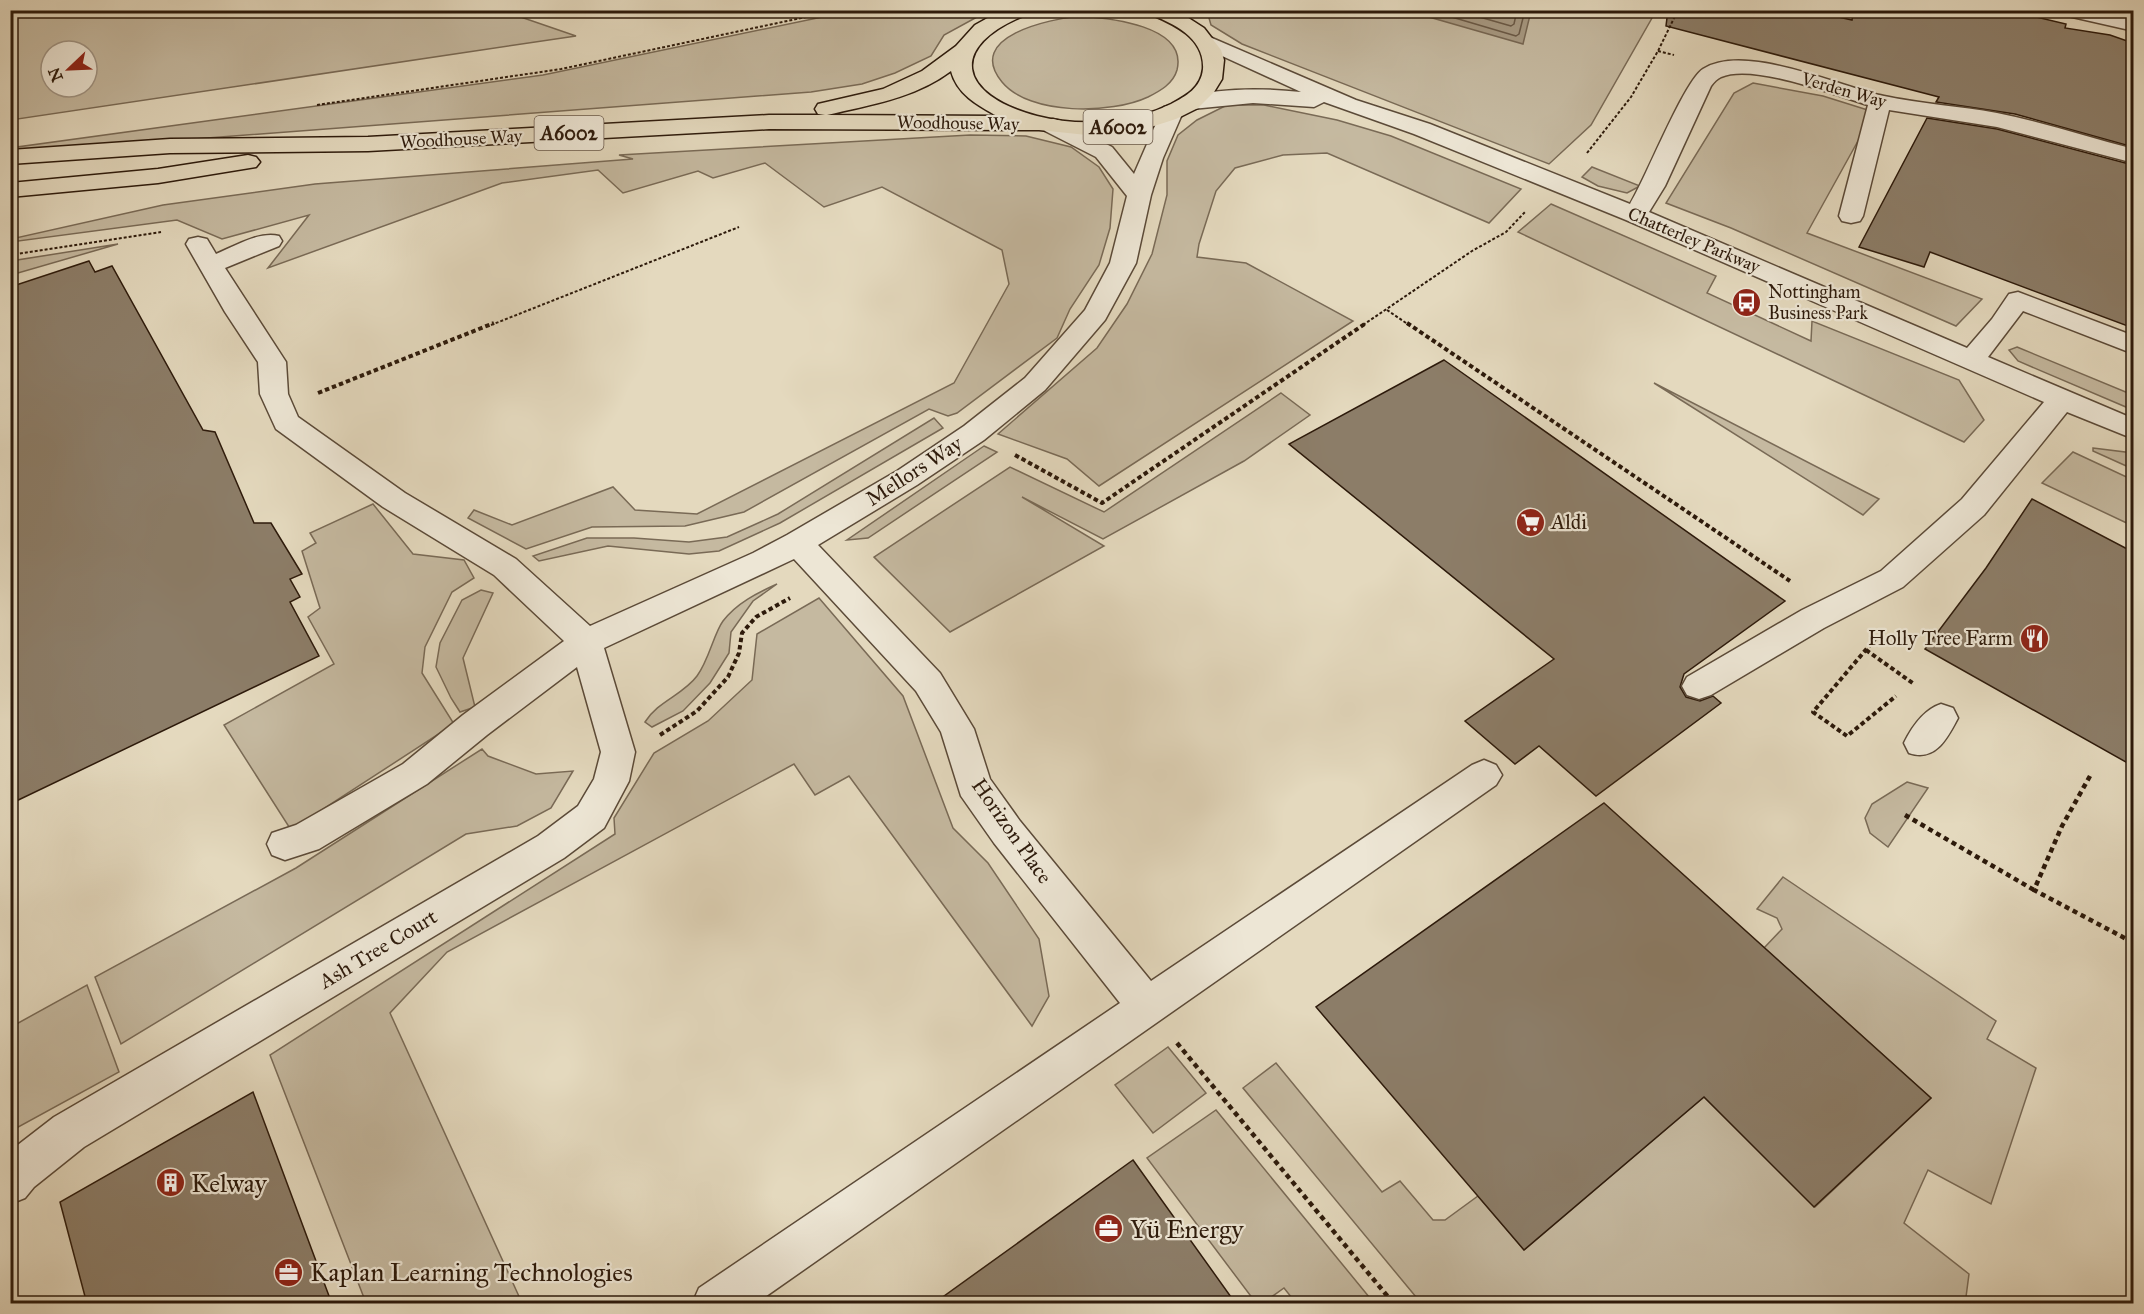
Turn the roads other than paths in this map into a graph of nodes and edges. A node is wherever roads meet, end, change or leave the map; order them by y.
1 (1021, 10) edge
2 (1157, 10) edge
3 (2066, 10) edge
4 (1180, 16) edge
5 (2133, 25) edge
6 (1205, 41) junction
7 (963, 51) junction
8 (1880, 102) junction
9 (1348, 105) junction
10 (1182, 107) junction
11 (769, 122) junction
12 (1046, 125) junction
13 (368, 144) junction
14 (2133, 156) edge
15 (10, 158) edge
16 (10, 190) edge
17 (1139, 195) junction
18 (1635, 215) junction
19 (1851, 216) dead end
20 (270, 242) dead end
21 (2133, 346) edge
22 (1971, 360) junction
23 (2062, 399) junction
24 (2133, 430) edge
25 (798, 543) junction
26 (586, 642) junction
27 (1699, 686) dead end
28 (1484, 775) dead end
29 (285, 844) dead end
30 (1146, 1005) junction
31 (10, 1183) edge
32 (715, 1304) edge

1 - 7 main road, A6002
2 - 4 main road
3 - 5 street
4 - 6 main road
6 - 9 street
6 - 10 main road
7 - 11 main road, Woodhouse Way / A6002
7 - 12 main road, A6002
8 - 14 street, Verden Way
8 - 18 street, Verden Way
8 - 19 street
9 - 10 street
9 - 18 street, Chatterley Parkway
10 - 12 main road, A6002
10 - 17 street, Mellors Way
11 - 12 main road, Woodhouse Way / A6002
11 - 13 main road, Woodhouse Way / A6002
12 - 17 street
13 - 15 main road, Woodhouse Way / A6002
13 - 16 main road, Woodhouse Way / A6002
17 - 25 street, Mellors Way
18 - 22 street, Chatterley Parkway
20 - 26 street
21 - 22 street
22 - 23 street, Chatterley Parkway
23 - 24 street, Chatterley Parkway
23 - 27 street
25 - 26 street, Mellors Way
25 - 30 street, Horizon Place
26 - 29 street, Mellors Way
26 - 31 street, Ash Tree Court
28 - 30 street
30 - 32 street

